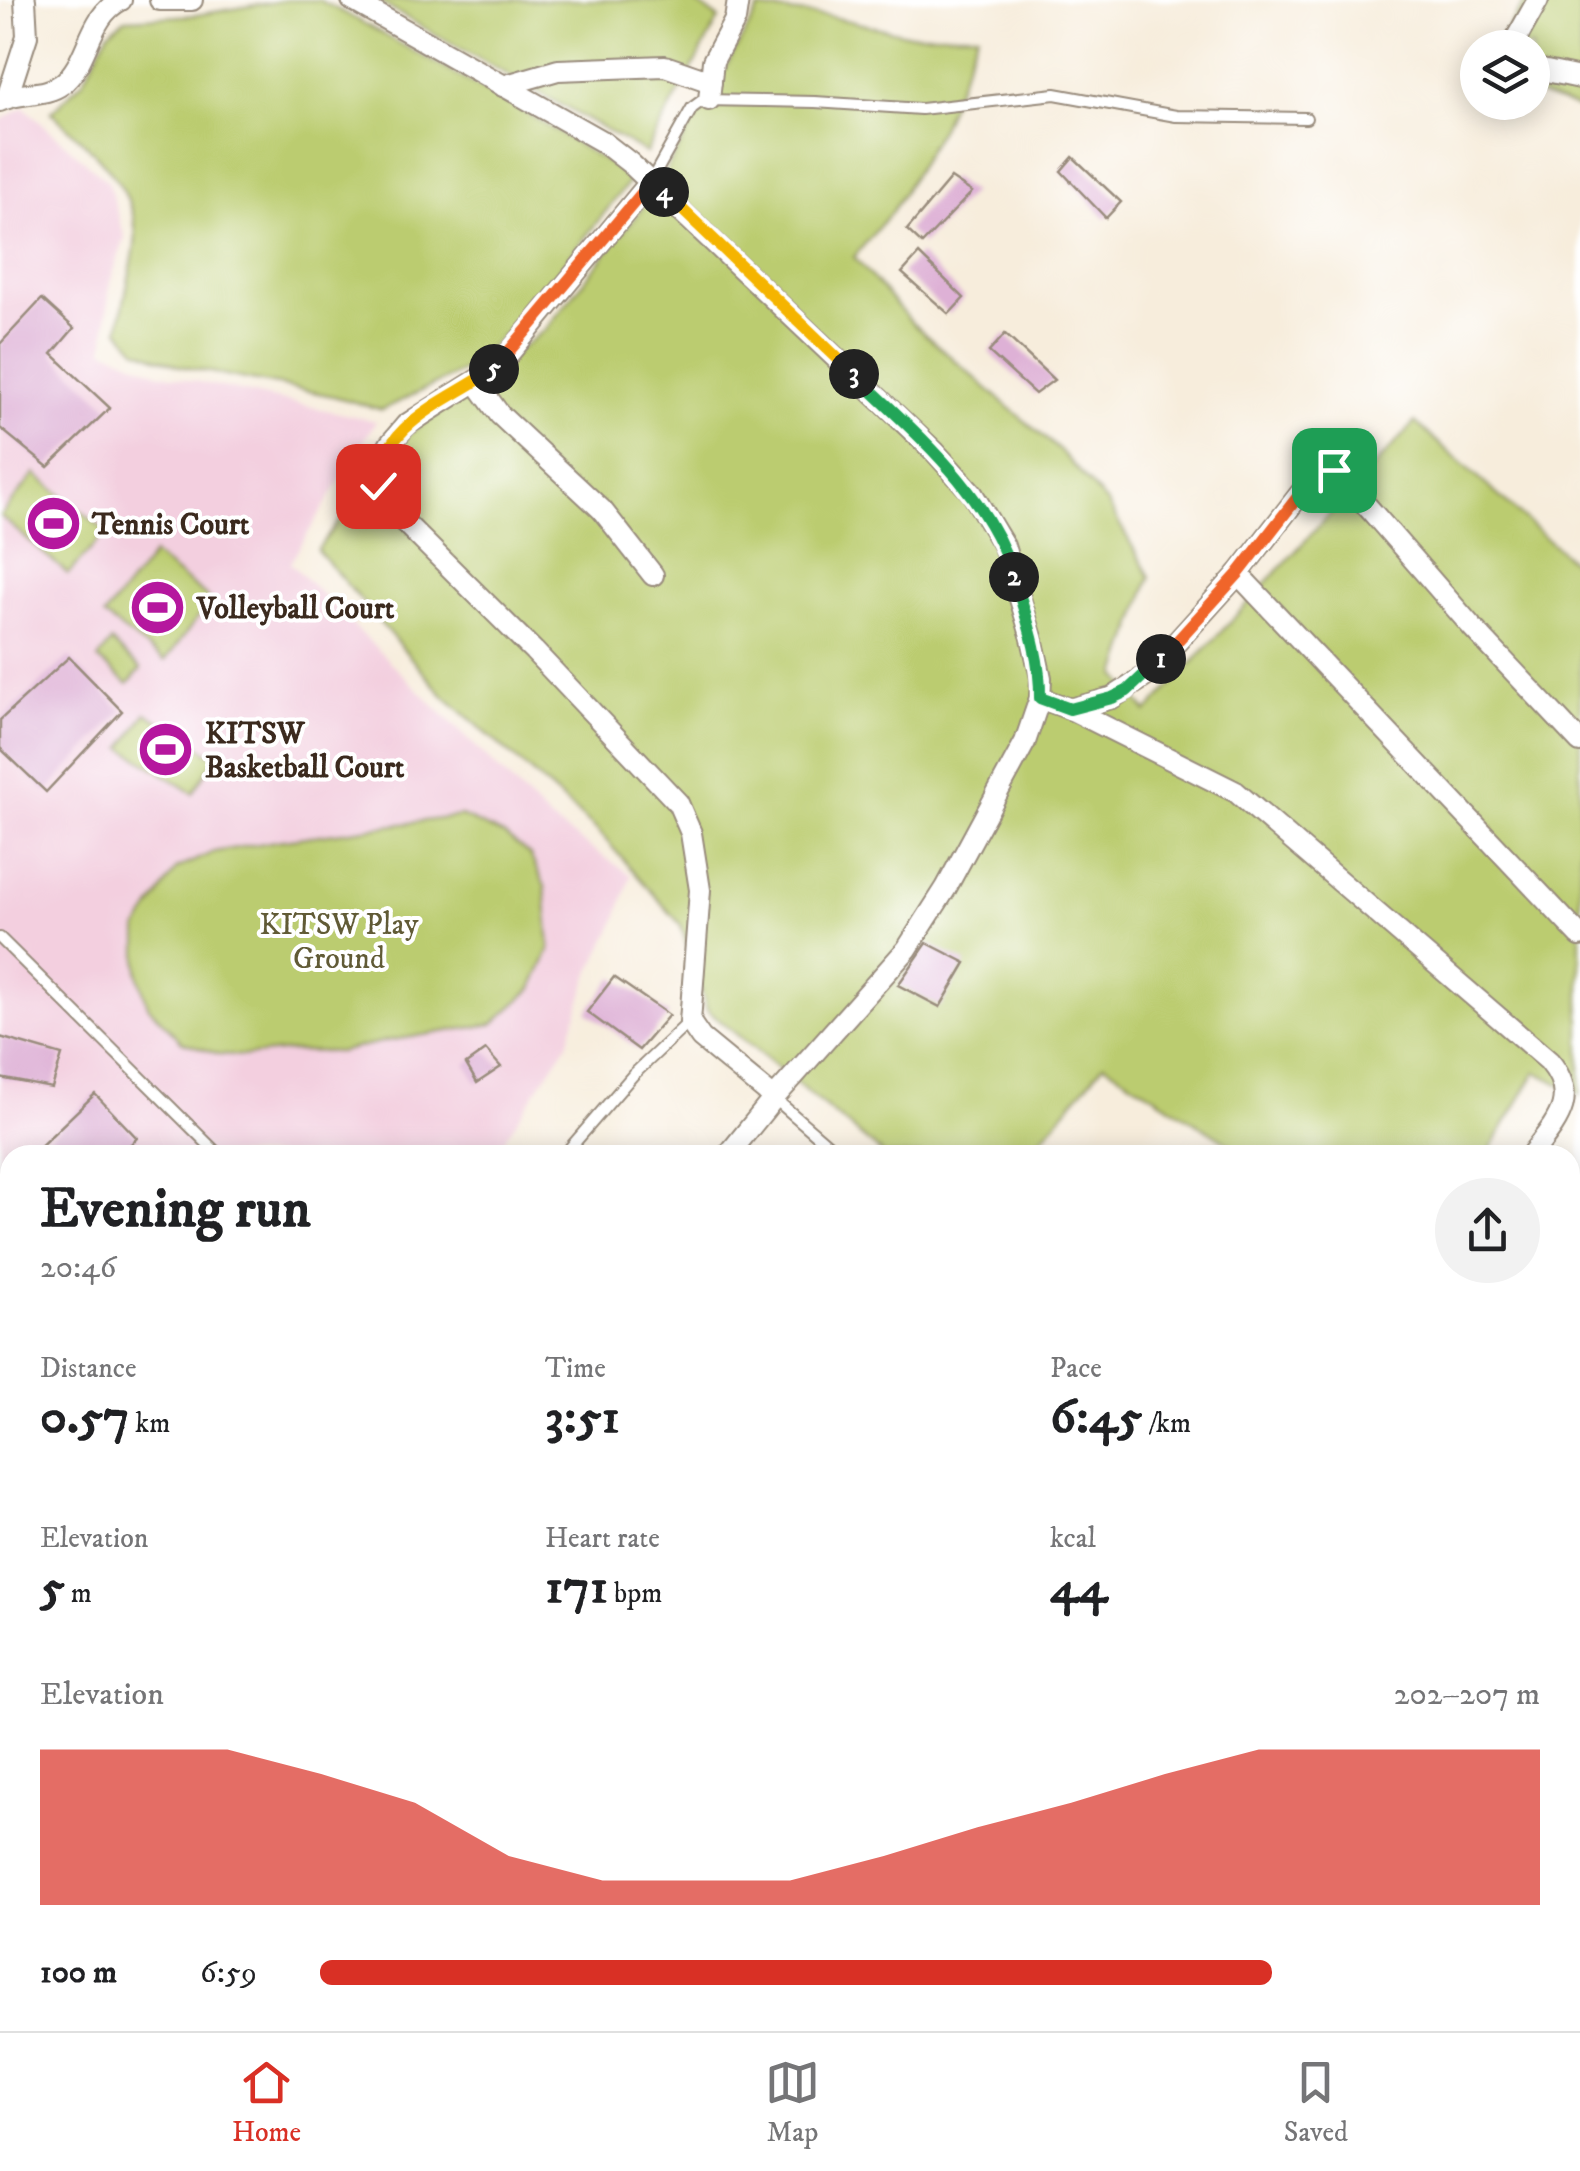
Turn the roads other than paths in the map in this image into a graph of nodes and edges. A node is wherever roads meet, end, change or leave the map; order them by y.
1 (26, 0) edge
2 (160, 0) edge
3 (192, 0) edge
4 (352, 0) edge
5 (738, 0) edge
6 (1538, 0) edge
7 (113, 2) edge
8 (1520, 30) edge
9 (1550, 72) edge
10 (1580, 78) edge
11 (504, 86) junction
12 (710, 91) junction
13 (4, 99) edge
14 (1306, 118) dead end
15 (652, 181) junction
16 (476, 382) junction
17 (653, 574) dead end
18 (1238, 574) junction
19 (1040, 698) junction
20 (1070, 709) junction
21 (1580, 742) edge
22 (1580, 936) edge
23 (0, 938) edge
24 (690, 1022) junction
25 (774, 1098) junction
26 (209, 1145) edge
27 (573, 1145) edge
28 (736, 1145) edge
29 (828, 1145) edge
30 (1539, 1145) edge

1 - 13 street
2 - 3 street
4 - 11 street
5 - 12 street
6 - 8 street
7 - 13 street
9 - 10 street
11 - 12 street
11 - 15 street
12 - 14 lane
12 - 15 lane
15 - 16 street
15 - 19 street
16 - 17 street
16 - 24 street
18 - 20 street
18 - 21 street
18 - 22 street
19 - 20 street
19 - 25 street
20 - 30 street
23 - 26 lane
24 - 25 street
24 - 27 lane
25 - 28 street
25 - 29 lane

